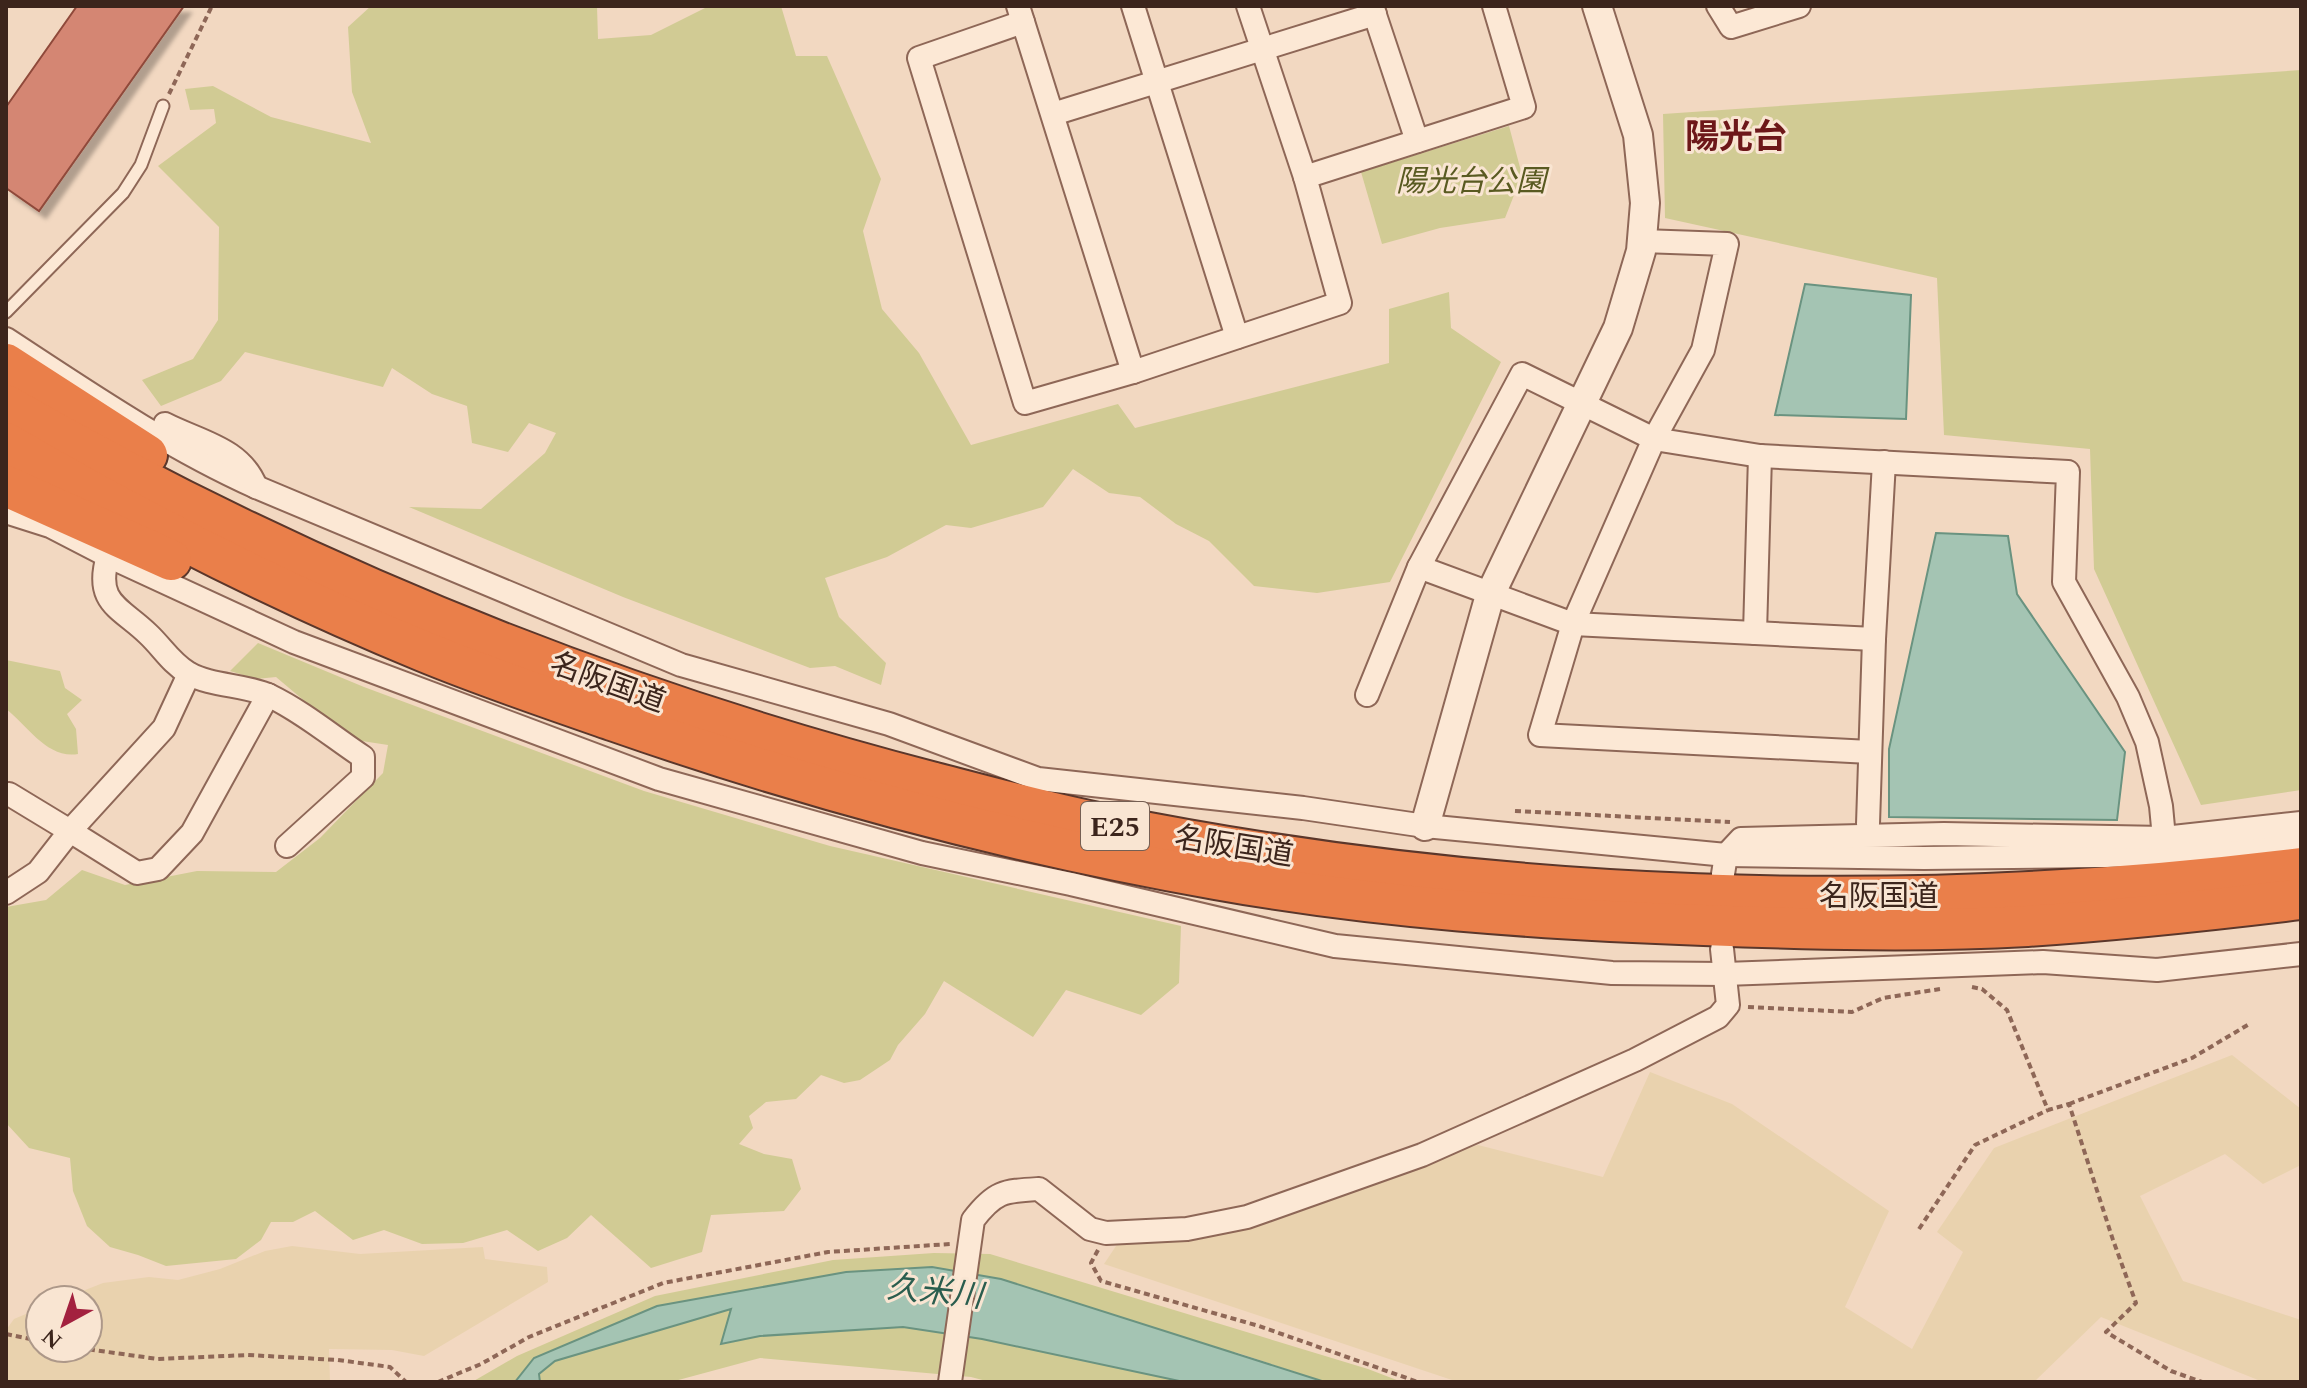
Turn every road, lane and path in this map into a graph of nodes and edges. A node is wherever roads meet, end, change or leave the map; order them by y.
1 (212, 6) edge
2 (1133, 6) edge
3 (1248, 6) edge
4 (1494, 6) edge
5 (1597, 6) edge
6 (1718, 6) edge
7 (1799, 6) edge
8 (1374, 10) edge
9 (1021, 14) edge
10 (1261, 50) junction
11 (1156, 82) junction
12 (163, 106) joint
13 (1053, 114) junction
14 (1417, 141) junction
15 (1305, 177) junction
16 (1642, 241) junction
17 (6, 312) edge
18 (6, 327) edge
19 (1237, 337) junction
20 (6, 339) edge
21 (6, 364) edge
22 (1133, 372) junction
23 (6, 405) edge
24 (1581, 405) junction
25 (1654, 439) junction
26 (6, 443) edge
27 (1760, 456) junction
28 (1884, 462) junction
29 (6, 486) edge
30 (256, 487) junction
31 (6, 512) edge
32 (108, 556) junction
33 (1419, 567) junction
34 (1490, 595) junction
35 (1573, 624) junction
36 (1755, 633) junction
37 (1874, 639) junction
38 (423, 651) junction
39 (189, 674) junction
40 (268, 695) junction
41 (1367, 695) dead end
42 (701, 716) junction
43 (1870, 752) junction
44 (9, 794) dead end
45 (2301, 823) edge
46 (1868, 824) dead end
47 (1425, 826) junction
48 (70, 831) junction
49 (2164, 838) junction
50 (2301, 842) edge
51 (287, 846) dead end
52 (1724, 864) junction
53 (2301, 868) edge
54 (6, 893) edge
55 (2301, 899) edge
56 (2301, 913) edge
57 (1762, 927) junction
58 (1722, 949) dead end
59 (2301, 954) edge
60 (1725, 974) junction
61 (1971, 987) dead end
62 (1944, 988) dead end
63 (1728, 1005) junction
64 (2251, 1023) dead end
65 (2069, 1104) junction
66 (2048, 1110) junction
67 (1919, 1229) dead end
68 (1106, 1233) junction
69 (968, 1249) junction
70 (104, 1351) edge
71 (406, 1382) edge
72 (438, 1382) edge
73 (950, 1382) edge
74 (1418, 1382) edge
75 (2202, 1382) edge

1 - 12 path
2 - 11 street
3 - 10 street
4 - 14 street
5 - 16 street
6 - 7 street
8 - 10 street
8 - 14 street
9 - 13 street
9 - 22 street
10 - 11 street
10 - 15 street
11 - 13 street
11 - 19 street
12 - 17 lane
13 - 22 street
14 - 15 street
15 - 19 street
16 - 24 street
16 - 25 street
18 - 30 street
19 - 22 street
20 - 30 street
21 - 42 highway
23 - 42 highway, 名阪国道 / E25
24 - 25 street
24 - 33 street
24 - 34 street
25 - 27 street
25 - 35 street
26 - 38 highway, 名阪国道 / E25
27 - 28 street
27 - 36 street
28 - 37 street
28 - 49 street
29 - 38 highway
30 - 47 street
31 - 32 street
32 - 39 street
32 - 60 street
33 - 34 street
33 - 41 street
34 - 35 street
34 - 47 street
35 - 36 street
35 - 43 street
36 - 37 street
37 - 43 street
38 - 57 highway, 名阪国道 / E25
39 - 40 street
39 - 48 street
40 - 48 street
40 - 51 street
42 - 53 highway, 名阪国道 / E25
43 - 46 street
44 - 48 street
45 - 49 street
47 - 52 street
48 - 54 street
49 - 52 street
50 - 52 street
55 - 57 highway, 名阪国道 / E25
56 - 57 highway
58 - 60 street
59 - 60 street
60 - 63 street
61 - 66 path
62 - 63 path
63 - 68 street
64 - 65 path
65 - 66 path
65 - 75 path
66 - 67 path
68 - 69 street
68 - 74 path
69 - 72 path
69 - 73 street
70 - 71 path

